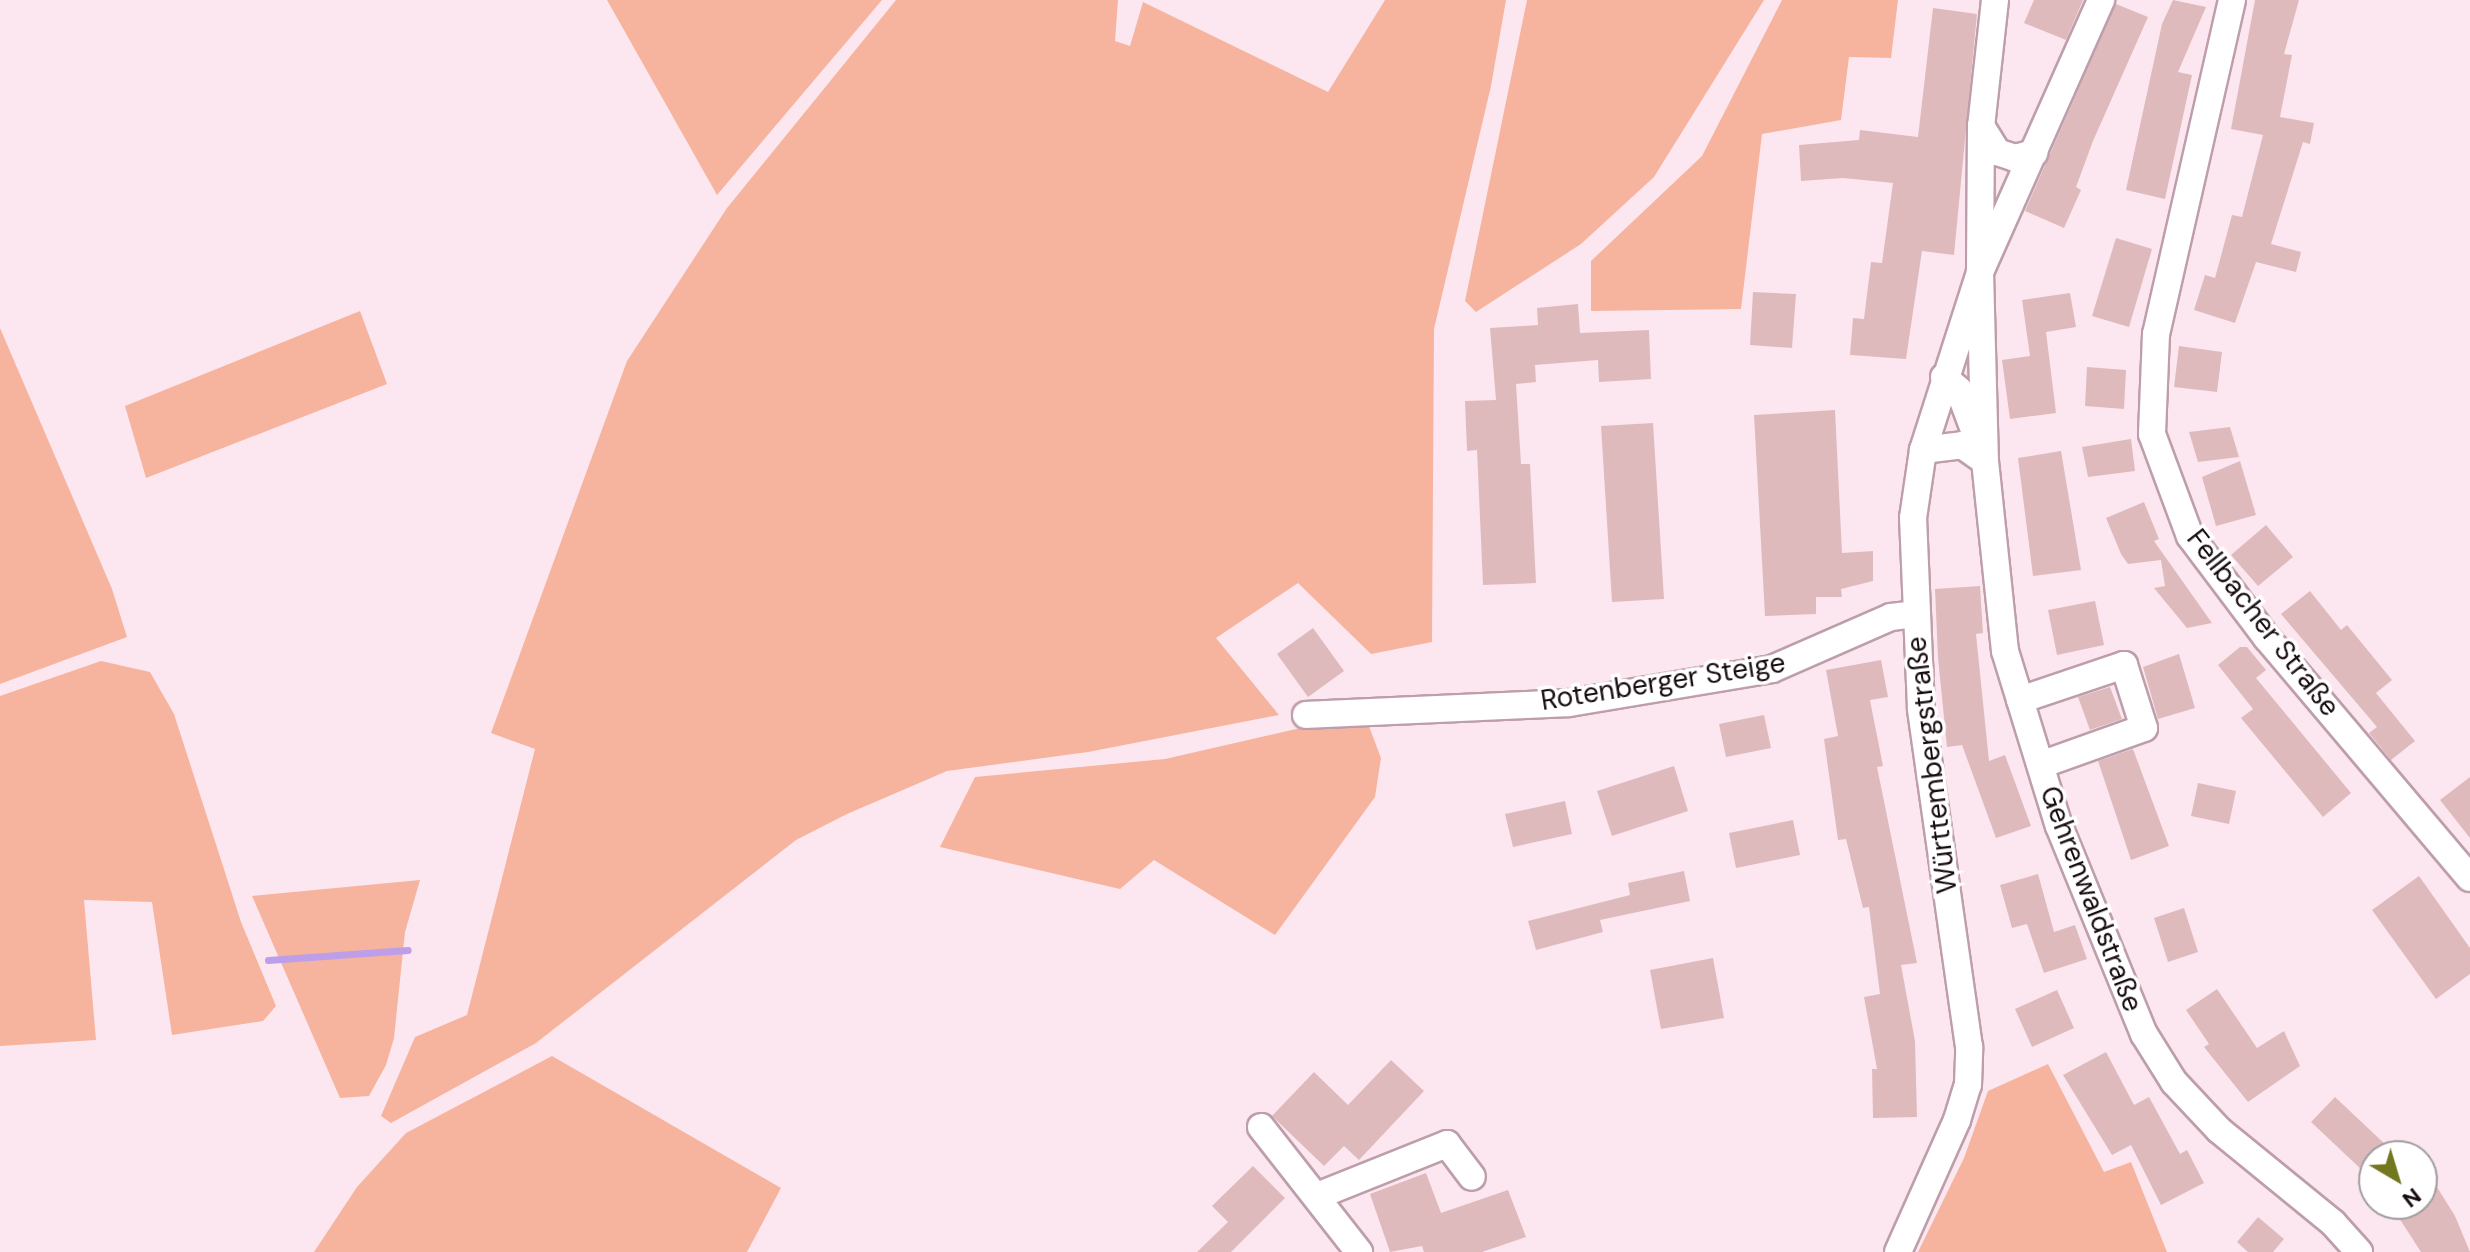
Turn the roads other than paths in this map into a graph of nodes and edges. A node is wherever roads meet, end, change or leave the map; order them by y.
1 (1995, 0) edge
2 (2101, 0) edge
3 (2232, 0) edge
4 (1981, 126) junction
5 (2034, 153) junction
6 (1980, 272) junction
7 (1944, 377) junction
8 (1923, 450) junction
9 (1985, 461) junction
10 (1915, 614) junction
11 (2020, 700) junction
12 (1306, 715) dead end
13 (2040, 765) junction
14 (2470, 878) edge
15 (1261, 1127) dead end
16 (1472, 1177) dead end
17 (1317, 1196) junction
18 (1359, 1252) edge
19 (1898, 1252) edge
20 (2359, 1252) edge

1 - 4 street, Gehrenwaldstraße
2 - 5 street
3 - 14 street, Fellbacher Straße
4 - 5 street
4 - 6 street, Gehrenwaldstraße
5 - 6 street
6 - 7 street, Württembergstraße
6 - 9 street, Gehrenwaldstraße
7 - 8 street, Württembergstraße
7 - 9 street, Gehrenwaldstraße
8 - 9 street
8 - 10 street, Württembergstraße
9 - 11 street, Gehrenwaldstraße
10 - 12 street, Rotenberger Steige
10 - 19 street, Württembergstraße
11 - 13 street, Gehrenwaldstraße
11 - 13 street
13 - 20 street, Gehrenwaldstraße
15 - 17 street
16 - 17 street
17 - 18 street

